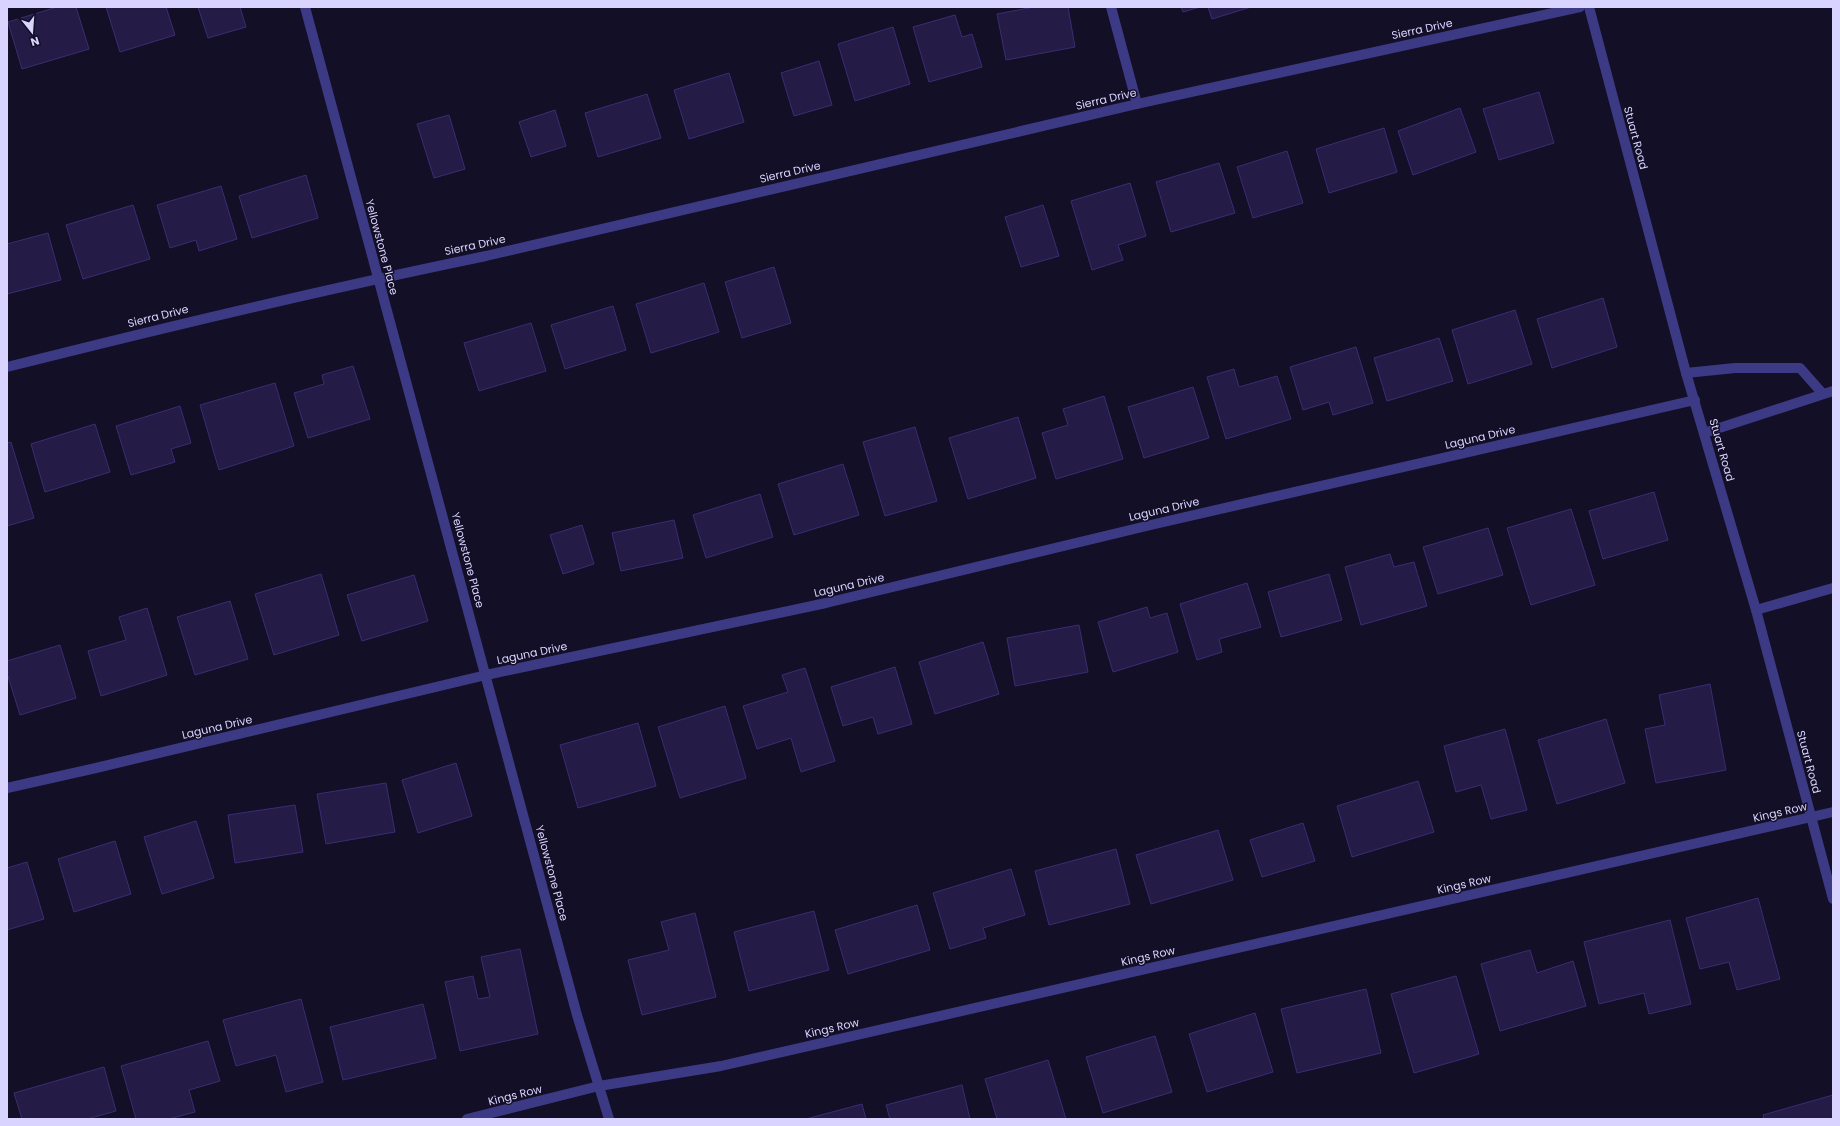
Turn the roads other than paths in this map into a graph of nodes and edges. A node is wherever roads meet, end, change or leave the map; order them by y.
1 (304, 7) edge
2 (1111, 7) edge
3 (1580, 7) edge
4 (1589, 7) edge
5 (1136, 104) junction
6 (378, 278) junction
7 (7, 367) edge
8 (1686, 373) junction
9 (1833, 391) edge
10 (1823, 394) junction
11 (1695, 400) junction
12 (1704, 433) junction
13 (1833, 588) edge
14 (1756, 610) junction
15 (486, 675) junction
16 (7, 788) edge
17 (1833, 812) edge
18 (1811, 817) junction
19 (1833, 899) edge
20 (599, 1086) junction
21 (467, 1119) edge
22 (609, 1119) edge

1 - 6 street, Yellowstone Place
2 - 5 street
3 - 5 street, Sierra Drive
4 - 8 street, Stuart Road
5 - 6 street, Sierra Drive
6 - 7 street, Sierra Drive
6 - 15 street, Yellowstone Place
8 - 10 street
8 - 11 street, Stuart Road
9 - 10 street
10 - 12 street
11 - 12 street, Stuart Road
11 - 15 street, Laguna Drive
12 - 14 street, Stuart Road
13 - 14 street
14 - 18 street, Stuart Road
15 - 16 street, Laguna Drive
15 - 20 street, Yellowstone Place
17 - 18 street, Kings Row
18 - 19 street, Stuart Road
18 - 20 street, Kings Row
20 - 21 street, Kings Row
20 - 22 street, Yellowstone Place

